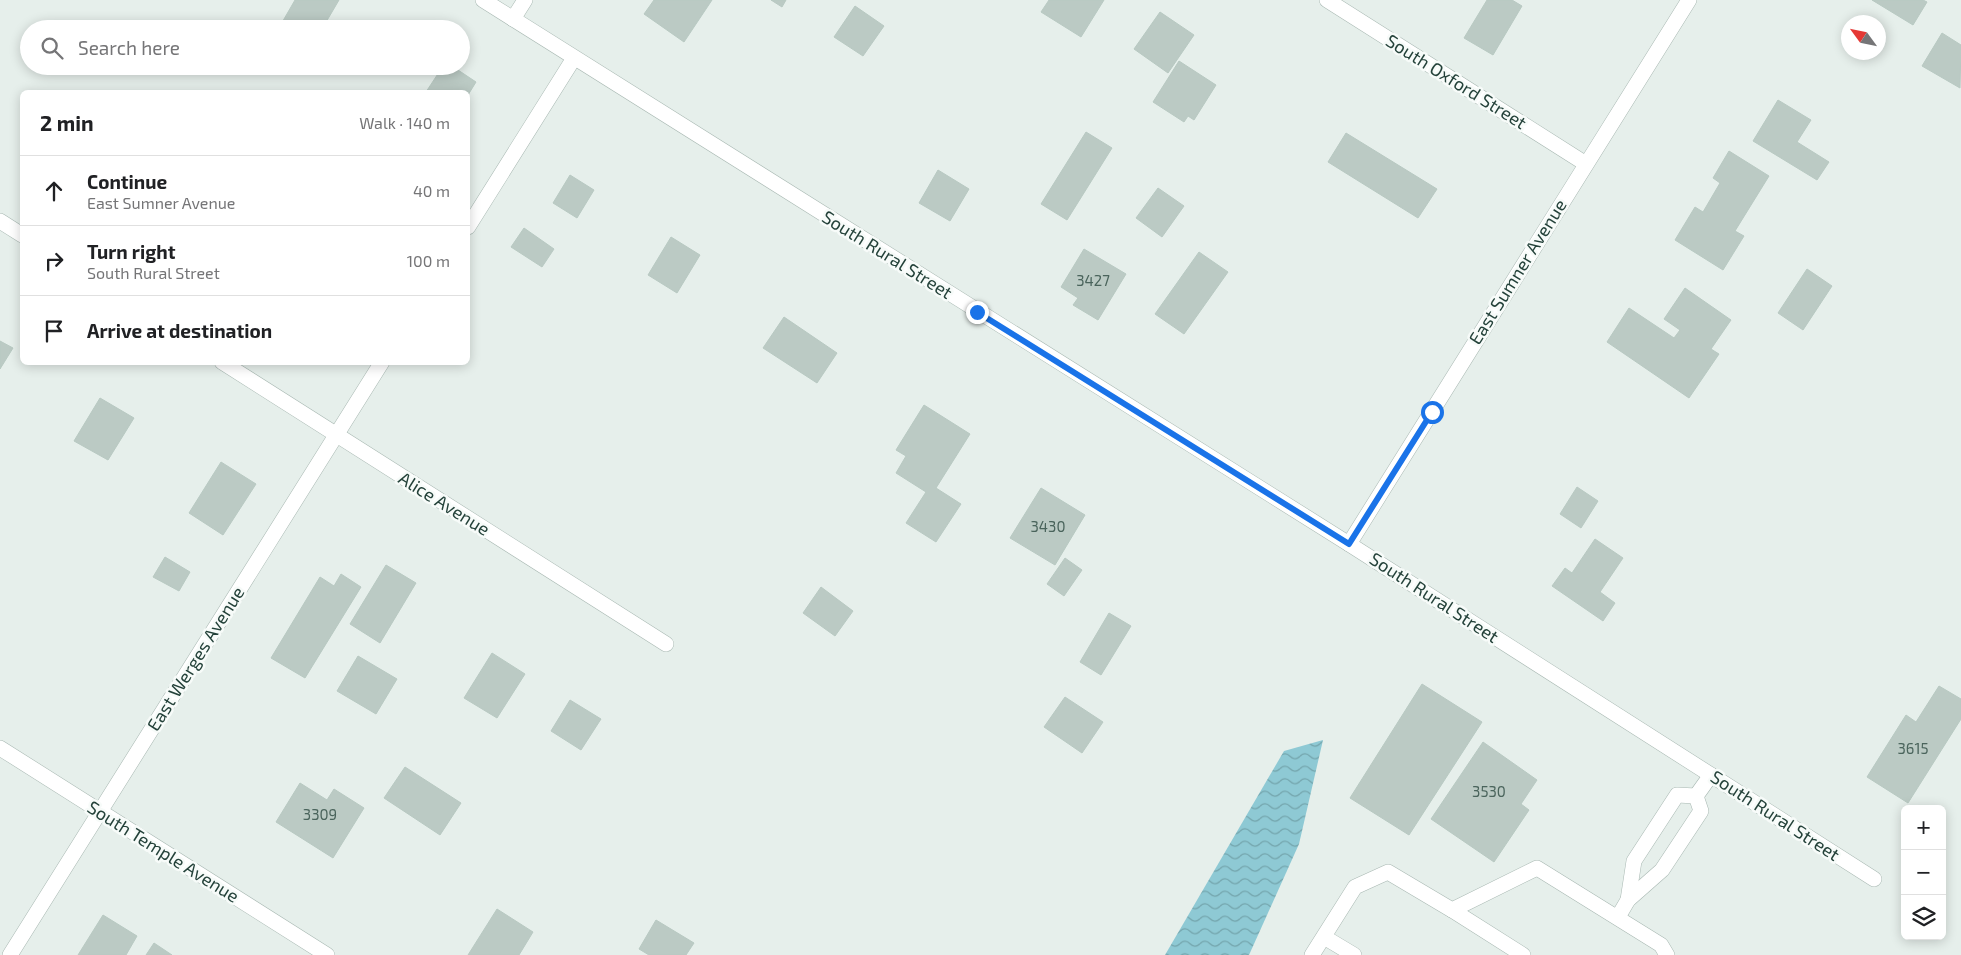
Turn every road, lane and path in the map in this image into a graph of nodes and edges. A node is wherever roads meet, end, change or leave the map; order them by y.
1 (483, 0) edge
2 (526, 0) edge
3 (1327, 0) edge
4 (1688, 0) edge
5 (513, 19) junction
6 (574, 58) junction
7 (1586, 164) junction
8 (0, 221) edge
9 (470, 224) edge
10 (20, 234) edge
11 (227, 365) edge
12 (380, 365) edge
13 (336, 436) junction
14 (1349, 544) junction
15 (666, 644) dead end
16 (0, 748) edge
17 (1711, 775) junction
18 (1696, 796) junction
19 (100, 812) junction
20 (1874, 880) dead end
21 (1628, 900) junction
22 (1452, 910) junction
23 (1618, 917) junction
24 (1324, 937) junction
25 (10, 955) edge
26 (327, 955) edge
27 (1312, 955) edge
28 (1354, 955) edge
29 (1523, 955) edge
30 (1667, 955) edge

1 - 5 street, South Rural Street
2 - 5 street
3 - 7 street, South Oxford Street
4 - 7 street, East Sumner Avenue
5 - 6 street, South Rural Street
6 - 9 street
6 - 14 street, South Rural Street
7 - 14 street, East Sumner Avenue
8 - 10 street
11 - 13 street, Alice Avenue
12 - 13 street, East Werges Avenue
13 - 15 street, Alice Avenue
13 - 19 street, East Werges Avenue
14 - 17 street, South Rural Street
16 - 19 street, South Temple Avenue
17 - 18 street
17 - 20 street, South Rural Street
18 - 21 street
18 - 21 street
19 - 25 street, East Werges Avenue
19 - 26 street, South Temple Avenue
21 - 23 street
22 - 23 street
22 - 24 street
22 - 29 street
23 - 30 street
24 - 27 street
24 - 28 street

